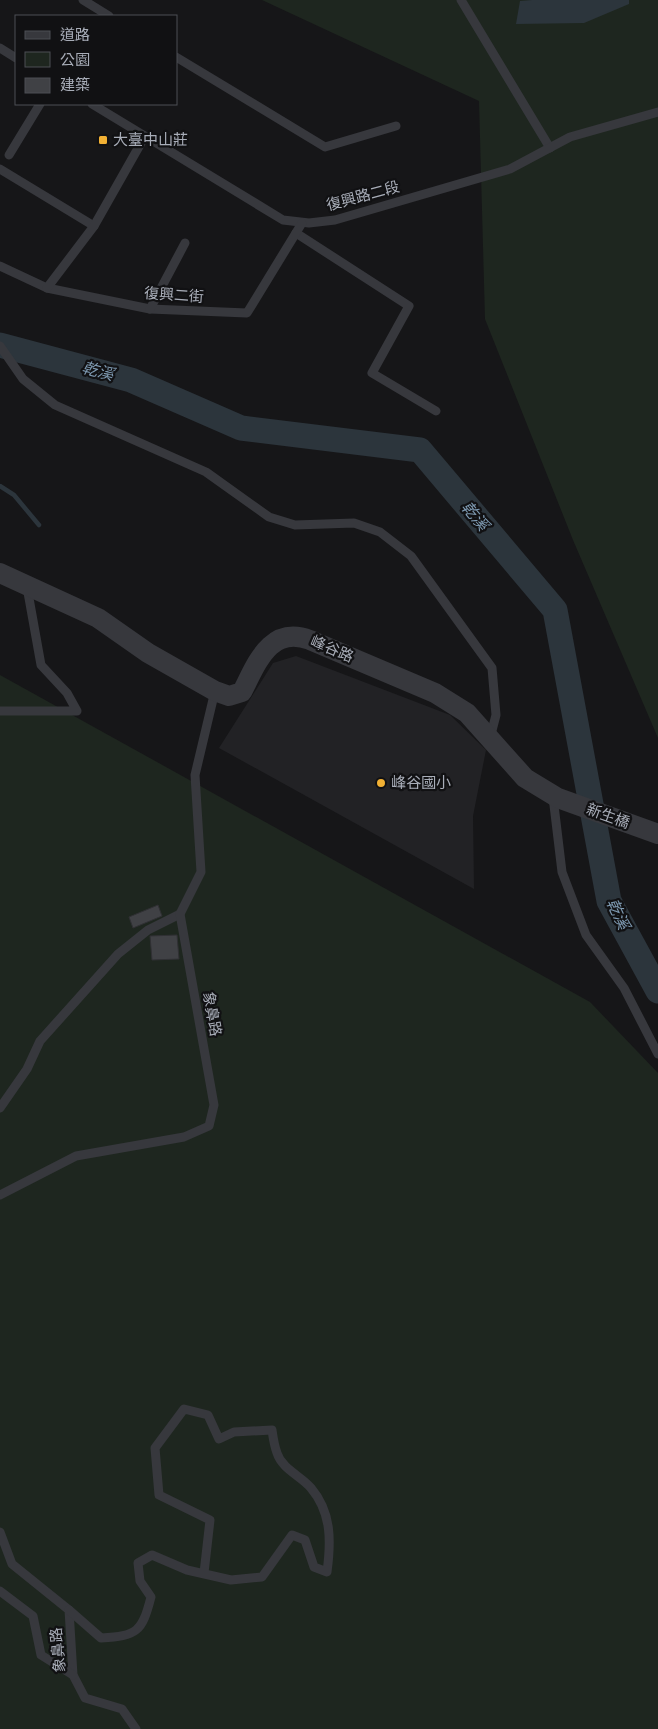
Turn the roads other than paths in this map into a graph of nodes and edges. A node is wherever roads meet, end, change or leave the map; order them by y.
1 (82, 0) edge
2 (461, 0) edge
3 (107, 15) edge
4 (0, 48) edge
5 (15, 57) edge
6 (178, 58) edge
7 (39, 105) edge
8 (94, 105) edge
9 (658, 112) edge
10 (396, 126) dead end
11 (145, 136) junction
12 (550, 148) junction
13 (9, 155) dead end
14 (0, 169) edge
15 (302, 222) junction
16 (94, 226) junction
17 (296, 233) junction
18 (185, 243) dead end
19 (0, 266) edge
20 (47, 288) junction
21 (150, 309) junction
22 (0, 346) edge
23 (436, 411) dead end
24 (0, 573) edge
25 (26, 584) junction
26 (215, 691) junction
27 (0, 711) edge
28 (490, 738) junction
29 (555, 796) junction
30 (658, 834) edge
31 (180, 914) junction
32 (658, 1054) edge
33 (0, 1108) edge
34 (0, 1195) edge
35 (0, 1532) edge
36 (204, 1574) junction
37 (0, 1591) edge
38 (69, 1610) junction
39 (73, 1675) junction
40 (136, 1729) edge

1 - 3 lane
2 - 12 lane
4 - 5 lane
6 - 10 lane
7 - 13 lane
8 - 11 lane, 復興路二段
9 - 12 lane, 復興路二段
11 - 15 lane, 復興路二段
11 - 16 lane
12 - 15 lane, 復興路二段
14 - 16 lane
15 - 17 lane, 復興二街
16 - 20 lane
17 - 21 lane, 復興二街
17 - 23 lane
18 - 21 lane
19 - 20 lane, 復興二街
20 - 21 lane, 復興二街
22 - 28 lane
24 - 25 street, 峰谷路
25 - 26 street, 峰谷路
25 - 27 lane
26 - 28 street, 峰谷路
26 - 31 lane
28 - 29 street, 峰谷路
29 - 30 street, 新生橋
29 - 32 lane
31 - 33 lane
31 - 34 lane, 象鼻路
35 - 38 lane, 象鼻路
36 - 36 lane
36 - 38 lane
37 - 39 lane
38 - 39 lane, 象鼻路
39 - 40 lane, 象鼻路

